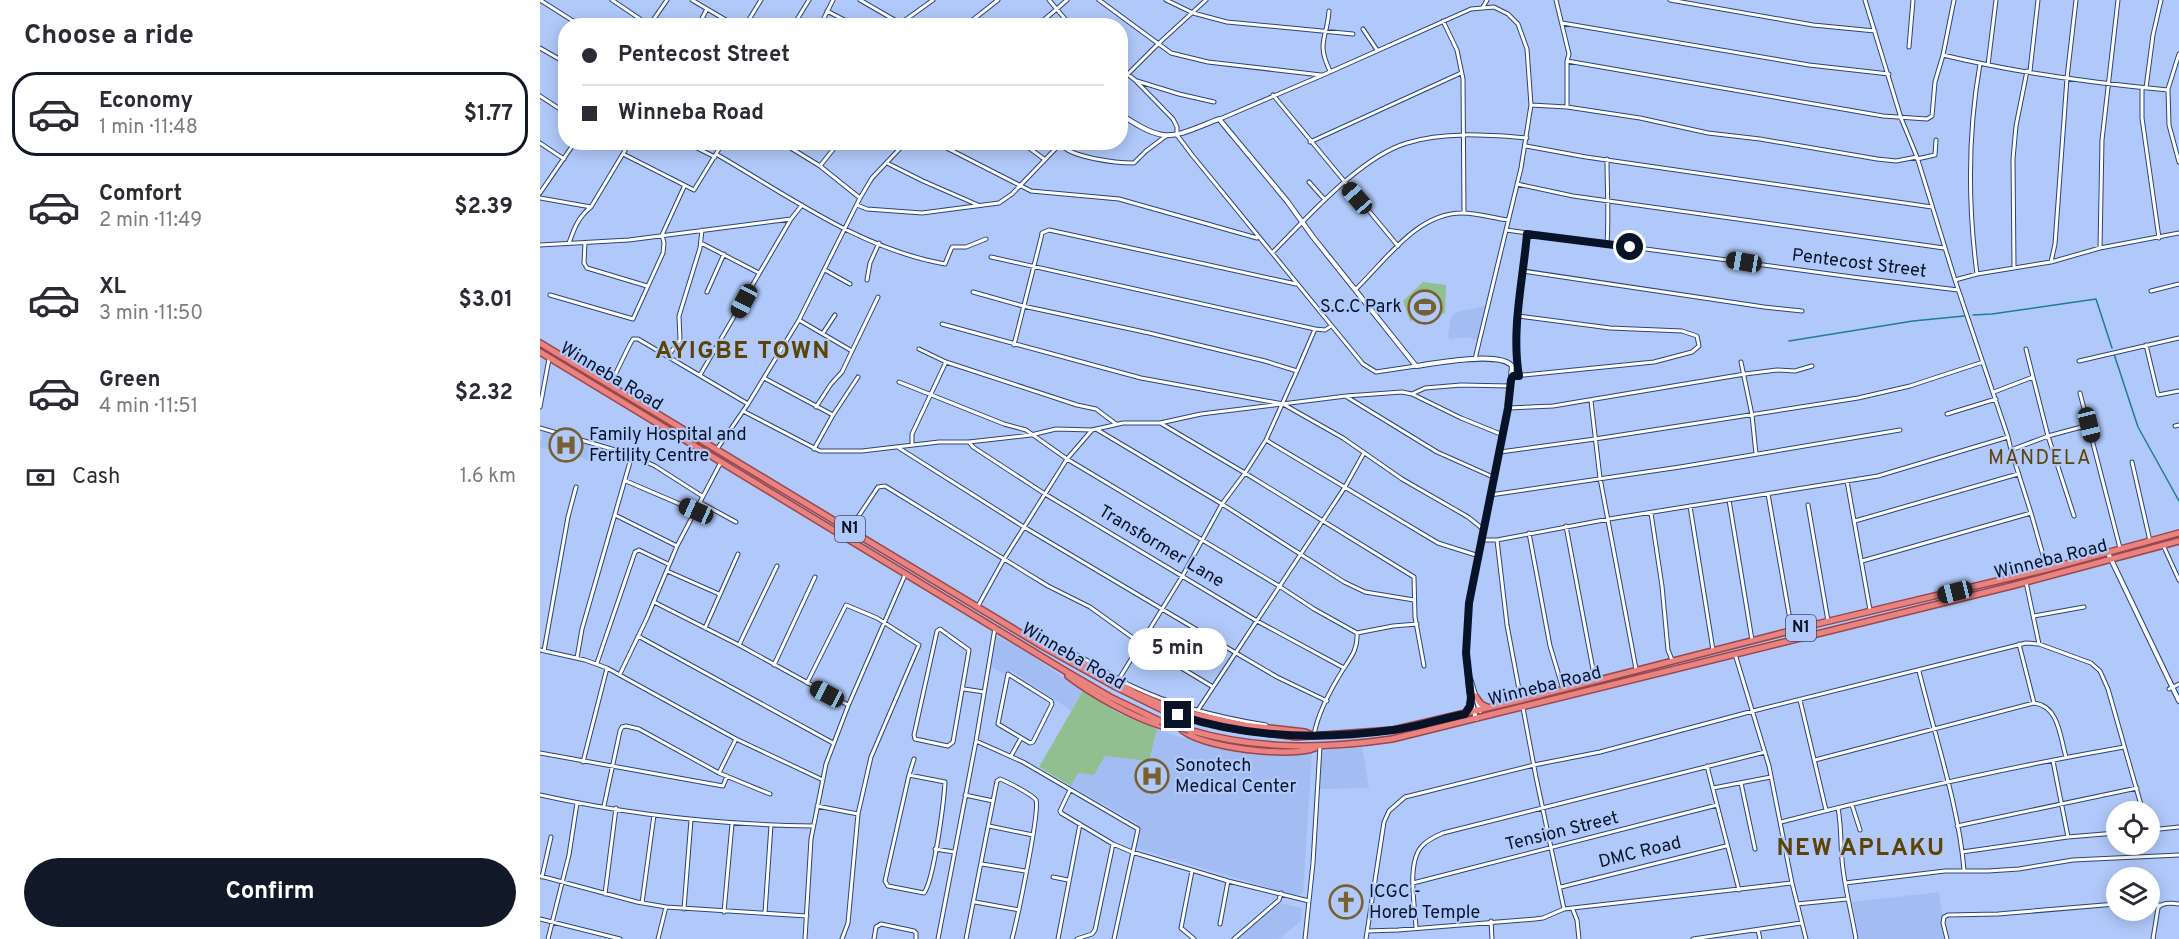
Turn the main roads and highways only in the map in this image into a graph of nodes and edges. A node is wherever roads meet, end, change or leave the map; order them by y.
1 (540, 343) edge
2 (540, 352) edge
3 (761, 476) junction
4 (756, 483) junction
5 (2179, 533) edge
6 (858, 534) junction
7 (846, 538) junction
8 (2179, 541) edge
9 (2013, 578) junction
10 (2015, 585) junction
11 (1023, 634) junction
12 (1050, 662) junction
13 (1489, 707) junction
14 (1465, 714) junction
15 (1422, 724) junction
16 (1424, 732) junction
17 (1314, 736) junction
18 (1318, 747) junction

1 - 3 highway, Winneba Road / N1
2 - 4 highway, Winneba Road / N1
3 - 4 highway
3 - 6 highway, Winneba Road / N1
4 - 7 highway, Winneba Road / N1
5 - 9 highway, Winneba Road / N1
6 - 7 highway
6 - 11 highway, Winneba Road / N1
7 - 12 highway, Winneba Road / N1
8 - 10 highway, Winneba Road / N1
9 - 10 highway
9 - 13 highway, Winneba Road / N1
10 - 16 highway, Winneba Road / N1
11 - 12 highway
11 - 17 highway, Winneba Road / N1, bridge
12 - 18 highway, Winneba Road / N1, bridge
13 - 14 highway, Winneba Road / N1
13 - 14 highway
14 - 15 highway, Winneba Road / N1
15 - 16 highway
15 - 17 highway, Winneba Road / N1
16 - 18 highway, Winneba Road / N1
17 - 18 highway

